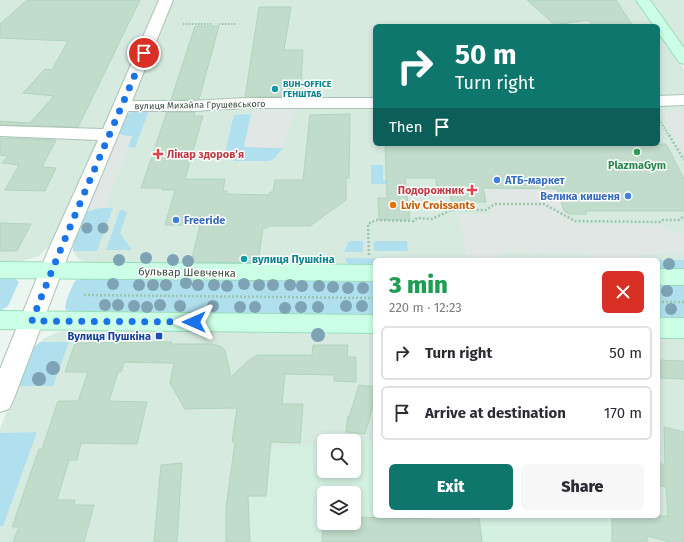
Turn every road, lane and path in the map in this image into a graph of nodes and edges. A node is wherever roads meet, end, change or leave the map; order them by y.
1 (166, 0) edge
2 (643, 0) edge
3 (183, 24) dead end
4 (213, 24) dead end
5 (219, 24) dead end
6 (236, 24) dead end
7 (660, 24) edge
8 (660, 24) edge
9 (684, 59) edge
10 (684, 100) edge
11 (660, 101) edge
12 (373, 103) edge
13 (122, 106) junction
14 (660, 120) edge
15 (0, 131) edge
16 (110, 136) junction
17 (684, 160) edge
18 (684, 216) edge
19 (372, 264) edge
20 (0, 270) edge
21 (52, 270) junction
22 (660, 277) edge
23 (684, 277) edge
24 (84, 295) dead end
25 (373, 298) edge
26 (660, 302) edge
27 (684, 302) edge
28 (0, 320) edge
29 (32, 321) junction
30 (373, 324) edge
31 (660, 328) edge
32 (684, 328) edge
33 (0, 401) edge

1 - 13 street
2 - 7 main road
3 - 4 path
5 - 6 path
8 - 9 main road
10 - 11 street
12 - 13 street, вулиця Михайла Грушевського
13 - 16 street
14 - 17 path
15 - 16 street
16 - 21 street
18 - 19 path
19 - 21 main road, бульвар Шевченка
20 - 21 main road, бульвар Шевченка
21 - 29 street
22 - 23 main road
24 - 25 path
26 - 27 path
28 - 29 main road
29 - 30 main road
29 - 33 street
31 - 32 main road

